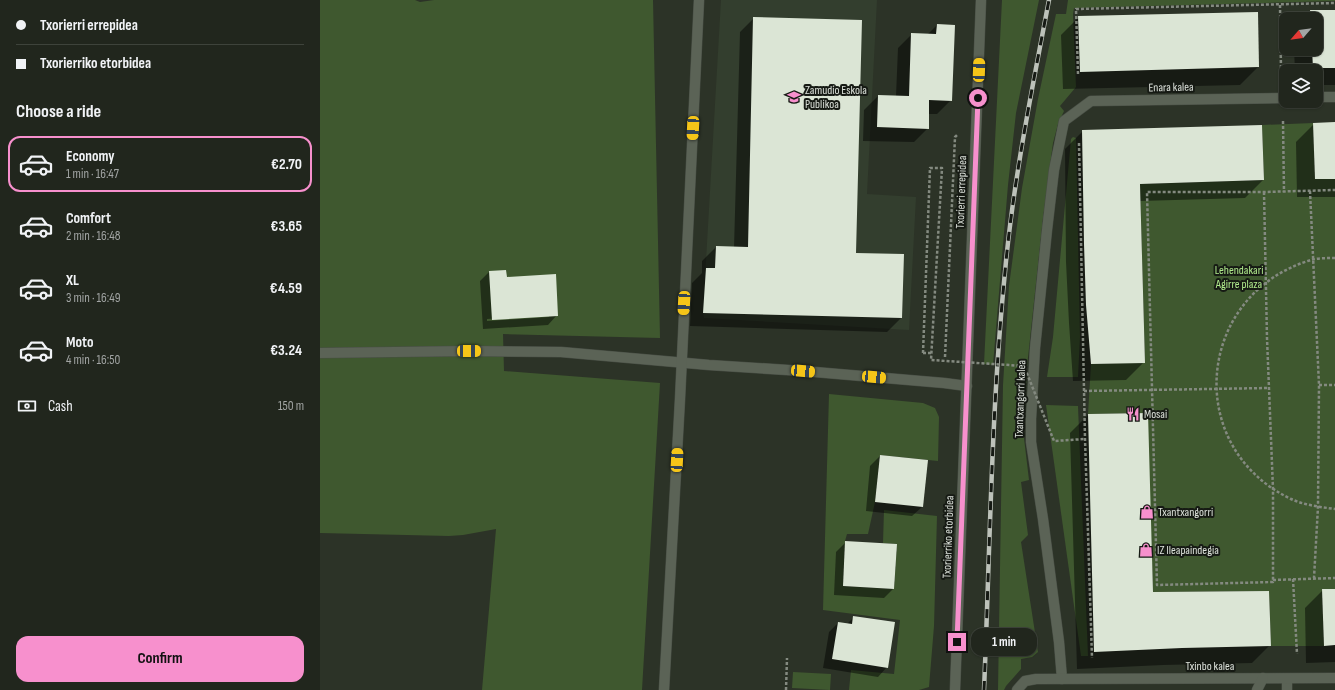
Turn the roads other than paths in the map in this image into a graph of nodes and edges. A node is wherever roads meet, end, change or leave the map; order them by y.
1 (699, 0) edge
2 (981, 0) edge
3 (1323, 97) edge
4 (1335, 97) edge
5 (1279, 98) edge
6 (1064, 121) joint
7 (320, 353) edge
8 (681, 363) junction
9 (967, 386) junction
10 (1062, 678) junction
11 (1263, 678) junction
12 (1335, 678) edge
13 (1287, 679) junction
14 (664, 690) edge
15 (955, 690) edge
16 (1017, 690) edge
17 (1257, 690) edge
18 (1287, 690) edge

1 - 8 street
2 - 9 street, Txorierri errepidea
3 - 4 street
5 - 6 street, Enara kalea
6 - 10 street, Txantxangorri kalea
7 - 8 street
8 - 9 street
8 - 14 street
9 - 15 street, Txorierriko etorbidea
10 - 11 street, Txinbo kalea
10 - 16 street, Txinbo kalea
11 - 13 street, Txinbo kalea
11 - 17 street
12 - 13 street, Txinbo kalea
13 - 18 street

